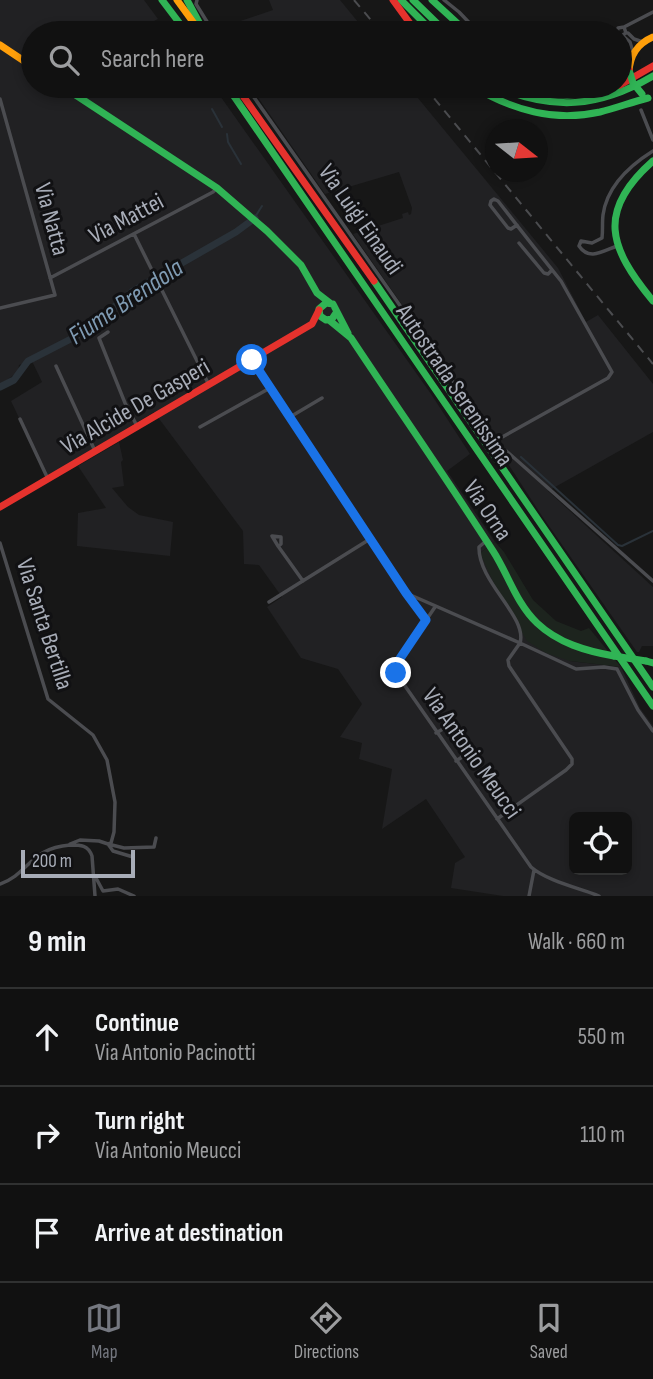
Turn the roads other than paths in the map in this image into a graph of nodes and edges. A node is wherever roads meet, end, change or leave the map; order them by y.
1 (165, 0) edge
2 (177, 0) edge
3 (187, 0) edge
4 (197, 0) edge
5 (393, 0) edge
6 (401, 0) edge
7 (413, 0) edge
8 (432, 0) edge
9 (444, 0) edge
10 (653, 12) edge
11 (181, 21) edge
12 (193, 21) edge
13 (197, 21) edge
14 (207, 21) edge
15 (409, 21) edge
16 (422, 21) edge
17 (435, 21) edge
18 (455, 21) edge
19 (468, 21) edge
20 (632, 25) edge
21 (632, 36) edge
22 (653, 37) edge
23 (643, 42) junction
24 (0, 45) edge
25 (632, 49) edge
26 (633, 53) junction
27 (632, 58) edge
28 (21, 59) edge
29 (653, 66) edge
30 (653, 76) edge
31 (632, 78) edge
32 (632, 80) edge
33 (632, 87) edge
34 (647, 97) edge
35 (80, 98) edge
36 (235, 98) edge
37 (244, 98) edge
38 (254, 98) edge
39 (493, 98) edge
40 (528, 98) edge
41 (606, 98) edge
42 (0, 99) edge
43 (641, 110) dead end
44 (653, 140) edge
45 (653, 151) edge
46 (653, 161) edge
47 (217, 188) junction
48 (517, 225) junction
49 (134, 234) junction
50 (519, 243) dead end
51 (617, 246) junction
52 (552, 270) junction
53 (50, 278) junction
54 (317, 293) junction
55 (653, 301) edge
56 (330, 303) junction
57 (0, 308) edge
58 (319, 310) junction
59 (337, 313) junction
60 (327, 320) junction
61 (312, 324) junction
62 (108, 332) dead end
63 (351, 338) junction
64 (252, 360) junction
65 (56, 366) dead end
66 (209, 385) junction
67 (270, 388) junction
68 (322, 398) dead end
69 (290, 417) junction
70 (20, 419) dead end
71 (137, 426) junction
72 (200, 427) dead end
73 (495, 441) junction
74 (95, 451) junction
75 (48, 479) junction
76 (0, 507) edge
77 (370, 539) junction
78 (486, 541) junction
79 (0, 543) edge
80 (278, 546) dead end
81 (303, 580) junction
82 (653, 581) edge
83 (406, 593) junction
84 (270, 602) dead end
85 (429, 604) junction
86 (435, 607) junction
87 (421, 614) junction
88 (426, 620) junction
89 (520, 643) junction
90 (649, 662) edge
91 (653, 687) edge
92 (653, 706) edge
93 (653, 731) edge
94 (436, 733) junction
95 (456, 761) junction
96 (497, 819) junction
97 (156, 838) dead end
98 (108, 844) junction
99 (68, 845) junction
100 (133, 857) dead end
101 (534, 870) junction
102 (94, 873) junction
103 (0, 884) edge
104 (95, 896) edge
105 (134, 896) edge
106 (529, 896) edge
107 (599, 896) edge

1 - 11 main road
2 - 12 main road
3 - 13 main road
4 - 14 street
5 - 15 main road
6 - 16 main road
7 - 17 main road
8 - 18 main road
9 - 19 street
10 - 20 street
21 - 23 street
22 - 23 main road
23 - 26 main road
24 - 28 main road
25 - 26 street
26 - 27 main road
29 - 31 main road
30 - 33 main road
32 - 34 main road, bridge
34 - 39 main road
35 - 47 main road
36 - 92 main road, Autostrada Serenissima
37 - 91 main road, Autostrada Serenissima
38 - 73 street, Via Luigi Einaudi
40 - 41 main road
42 - 53 street, Via Natta
43 - 44 street
45 - 51 street
46 - 51 main road
47 - 49 street, Via Mattei
47 - 54 main road
48 - 48 street
48 - 52 street
49 - 53 street, Via Mattei
49 - 66 street
50 - 52 street
51 - 55 main road
52 - 73 street
53 - 57 street, Via Natta
54 - 56 main road
54 - 58 main road
56 - 58 main road
56 - 59 main road
58 - 60 main road
58 - 61 main road
59 - 60 main road
59 - 63 main road
60 - 61 main road, Via Alcide De Gasperi
60 - 63 main road, Via Orna
61 - 64 main road, Via Alcide De Gasperi
62 - 71 street
63 - 78 main road, Via Orna
64 - 66 main road, Via Alcide De Gasperi
64 - 67 street
65 - 74 street
66 - 71 main road, Via Alcide De Gasperi
67 - 69 street
67 - 72 street
68 - 69 street
69 - 77 street
70 - 75 street, Via Alcide De Gasperi
71 - 74 main road, Via Alcide De Gasperi
73 - 82 street, Via Luigi Einaudi
74 - 75 main road, Via Alcide De Gasperi
75 - 76 main road, Via Alcide De Gasperi
77 - 81 street
77 - 83 street
78 - 89 street
78 - 90 main road, Via Orna, bridge
79 - 98 street, Via Santa Bertilla
80 - 81 street
81 - 84 street
83 - 85 street
83 - 87 street
85 - 86 street
85 - 87 street
86 - 88 street, Via Antonio Meucci
86 - 89 street
87 - 88 street
88 - 94 street, Via Antonio Meucci
89 - 93 street
89 - 96 street
94 - 95 street, Via Antonio Meucci
94 - 95 street
95 - 96 street, Via Antonio Meucci
96 - 101 street, Via Antonio Meucci
97 - 98 street
98 - 99 street
98 - 100 street
99 - 102 street
99 - 103 street
101 - 106 street
101 - 107 street
102 - 104 street
102 - 105 street

